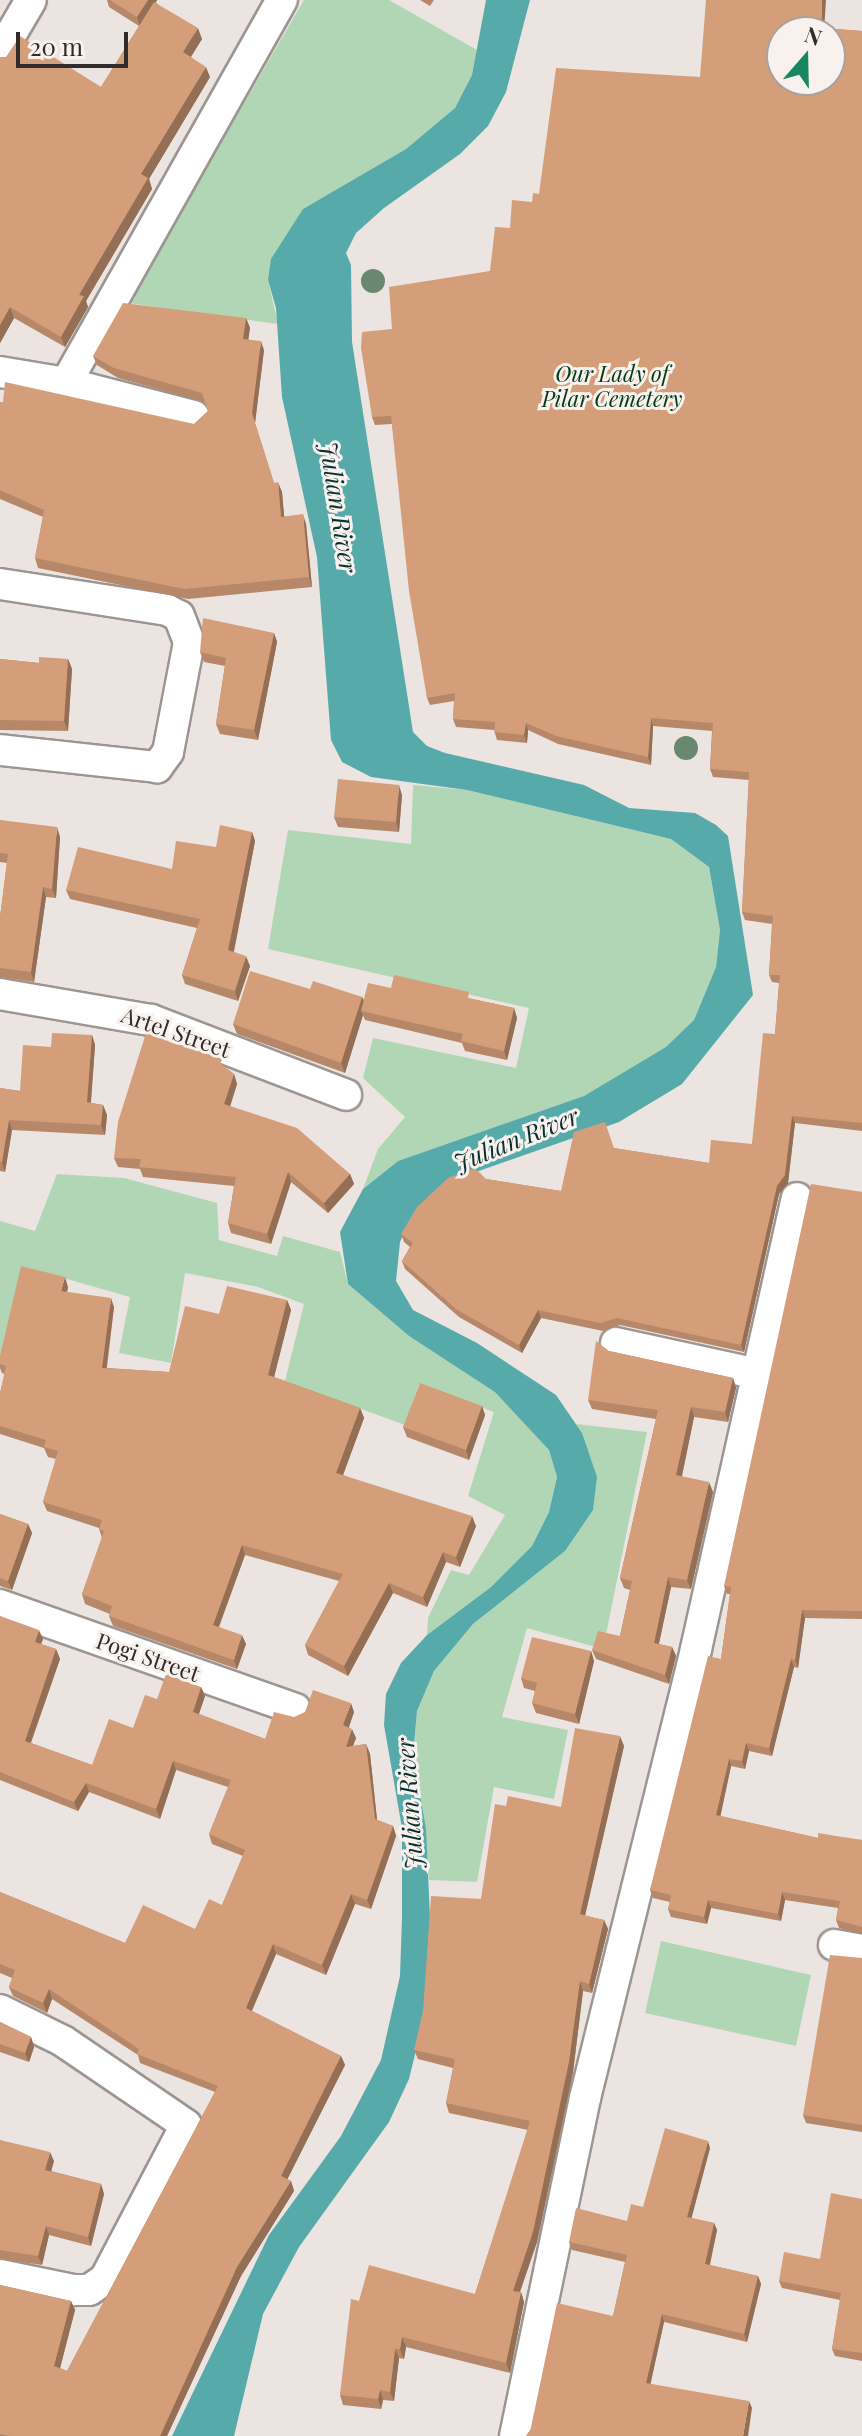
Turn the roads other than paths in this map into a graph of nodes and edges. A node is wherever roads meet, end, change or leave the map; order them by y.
1 (31, 0) edge
2 (282, 0) edge
3 (0, 53) edge
4 (0, 372) edge
5 (66, 383) junction
6 (194, 416) dead end
7 (0, 584) edge
8 (0, 750) edge
9 (0, 994) edge
10 (346, 1095) dead end
11 (797, 1198) dead end
12 (616, 1343) dead end
13 (758, 1374) junction
14 (0, 1605) edge
15 (295, 1709) dead end
16 (0, 2010) edge
17 (0, 2275) edge
18 (515, 2436) edge

1 - 3 street
2 - 5 street
4 - 5 street
5 - 6 street
7 - 8 street
9 - 10 street, Artel Street
11 - 13 street
12 - 13 street
13 - 18 street
14 - 15 street, Pogi Street
16 - 17 street

